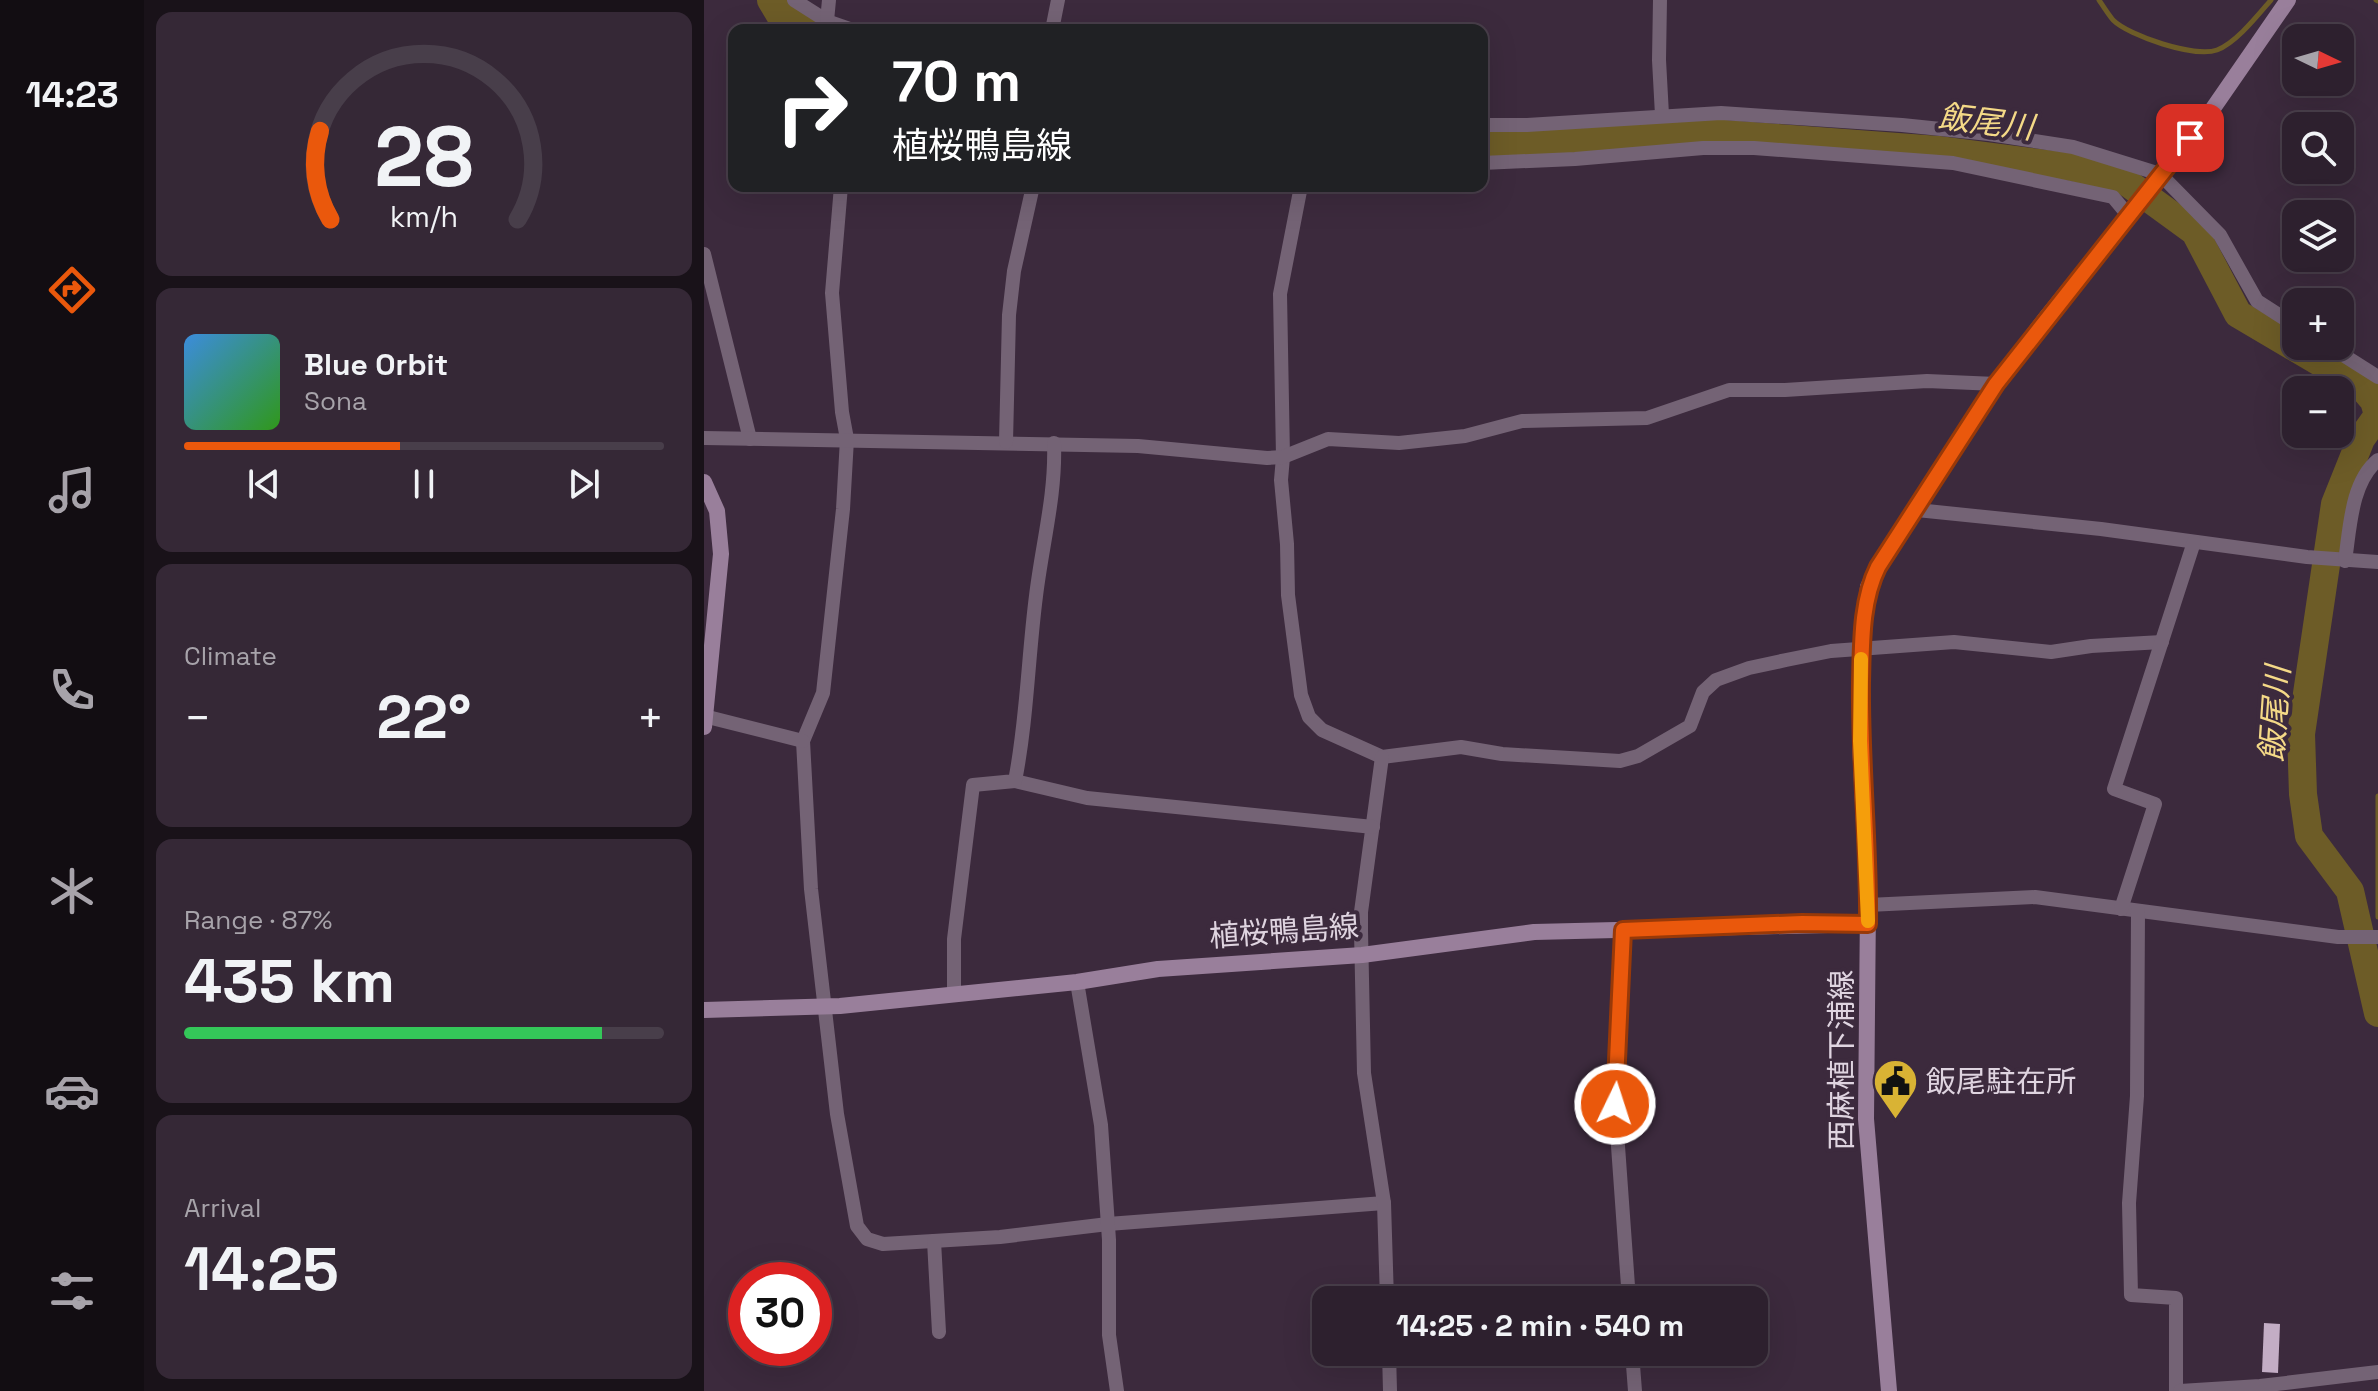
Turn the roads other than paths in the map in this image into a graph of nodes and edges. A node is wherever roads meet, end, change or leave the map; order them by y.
1 (794, 0) edge
2 (829, 0) edge
3 (1058, 0) edge
4 (1660, 0) edge
5 (2288, 0) edge
6 (827, 21) junction
7 (834, 24) edge
8 (1053, 24) edge
9 (1662, 115) junction
10 (1488, 125) edge
11 (1488, 163) edge
12 (2157, 179) junction
13 (840, 192) edge
14 (1032, 192) edge
15 (1300, 192) edge
16 (2131, 212) junction
17 (704, 254) edge
18 (2282, 317) edge
19 (2351, 360) edge
20 (2378, 377) edge
21 (1996, 384) junction
22 (704, 438) edge
23 (750, 439) junction
24 (847, 439) junction
25 (1006, 442) junction
26 (1054, 443) junction
27 (1283, 457) junction
28 (2378, 460) edge
29 (706, 491) edge
30 (1917, 510) junction
31 (2194, 542) junction
32 (2345, 561) junction
33 (2378, 562) edge
34 (2162, 642) junction
35 (1862, 649) junction
36 (704, 720) edge
37 (803, 741) junction
38 (1382, 757) junction
39 (1015, 781) junction
40 (1373, 827) junction
41 (1868, 905) junction
42 (2121, 909) junction
43 (2138, 911) junction
44 (1868, 924) junction
45 (1623, 930) junction
46 (2373, 937) edge
47 (1362, 955) junction
48 (1077, 982) junction
49 (954, 993) junction
50 (825, 1007) junction
51 (704, 1010) edge
52 (1384, 1203) junction
53 (1108, 1224) junction
54 (934, 1241) junction
55 (1387, 1286) edge
56 (1628, 1286) edge
57 (939, 1332) dead end
58 (1389, 1366) edge
59 (1633, 1366) edge
60 (2378, 1372) edge
61 (1117, 1391) edge
62 (1390, 1391) edge
63 (1635, 1391) edge
64 (1889, 1391) edge
65 (2178, 1391) edge

1 - 6 street
2 - 6 street
3 - 8 street
4 - 9 street
5 - 12 main road, 西麻植下浦線
6 - 7 street
9 - 10 street
9 - 12 street
11 - 16 street
12 - 16 main road, 西麻植下浦線
12 - 18 street
13 - 24 street
14 - 25 street
15 - 27 street
16 - 21 main road, 西麻植下浦線
17 - 23 street
19 - 20 street
21 - 27 street
21 - 30 main road, 西麻植下浦線
22 - 23 street
23 - 24 street
24 - 25 street
24 - 37 street
25 - 26 street
26 - 27 street
26 - 39 street
27 - 38 street
28 - 32 street
29 - 36 main road
30 - 31 street
30 - 35 main road, 西麻植下浦線
31 - 32 street
31 - 34 street
32 - 33 street
34 - 35 street
34 - 42 street
35 - 38 street
35 - 41 main road, 西麻植下浦線
36 - 37 street
37 - 50 street
38 - 40 street
39 - 40 street
39 - 49 street
40 - 47 street
41 - 42 street
41 - 44 main road, 西麻植下浦線
42 - 43 street
43 - 46 street
43 - 65 street
44 - 45 main road, 植桜鴨島線
44 - 64 main road, 西麻植下浦線
45 - 47 main road, 植桜鴨島線
45 - 56 street
47 - 48 main road, 植桜鴨島線
47 - 52 street
48 - 49 main road, 植桜鴨島線
48 - 53 street
49 - 50 main road, 植桜鴨島線
50 - 51 main road, 植桜鴨島線
50 - 54 street
52 - 53 street
52 - 55 street
53 - 54 street
53 - 61 street
54 - 57 street
58 - 62 street
59 - 63 street
60 - 65 street

